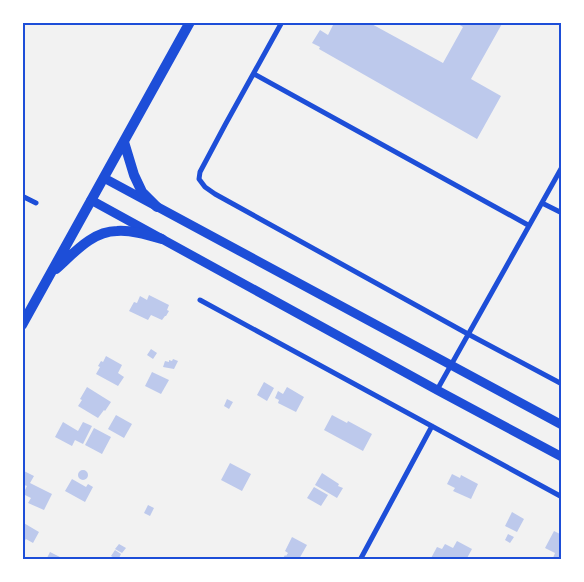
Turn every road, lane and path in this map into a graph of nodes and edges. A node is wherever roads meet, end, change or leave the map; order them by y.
1 (190, 22) edge
2 (282, 22) edge
3 (254, 74) junction
4 (124, 142) junction
5 (562, 166) edge
6 (104, 178) junction
7 (22, 196) edge
8 (91, 200) junction
9 (36, 203) dead end
10 (542, 203) junction
11 (157, 207) junction
12 (562, 213) edge
13 (528, 225) junction
14 (162, 239) junction
15 (51, 273) junction
16 (200, 300) dead end
17 (22, 325) edge
18 (468, 334) junction
19 (450, 365) junction
20 (562, 384) edge
21 (437, 390) junction
22 (562, 425) edge
23 (432, 426) junction
24 (562, 457) edge
25 (562, 497) edge
26 (360, 560) edge

1 - 4 main road
2 - 3 street
3 - 13 street
3 - 18 street
4 - 6 main road
4 - 11 main road
5 - 10 street
6 - 8 main road
6 - 11 street
7 - 9 street
8 - 14 street
8 - 15 main road
10 - 12 street
10 - 13 street
11 - 19 street
13 - 18 street
14 - 15 main road
14 - 21 street
15 - 17 main road
16 - 23 street
18 - 19 street
18 - 20 street
19 - 21 street
19 - 22 street
21 - 24 street
23 - 25 street
23 - 26 street

